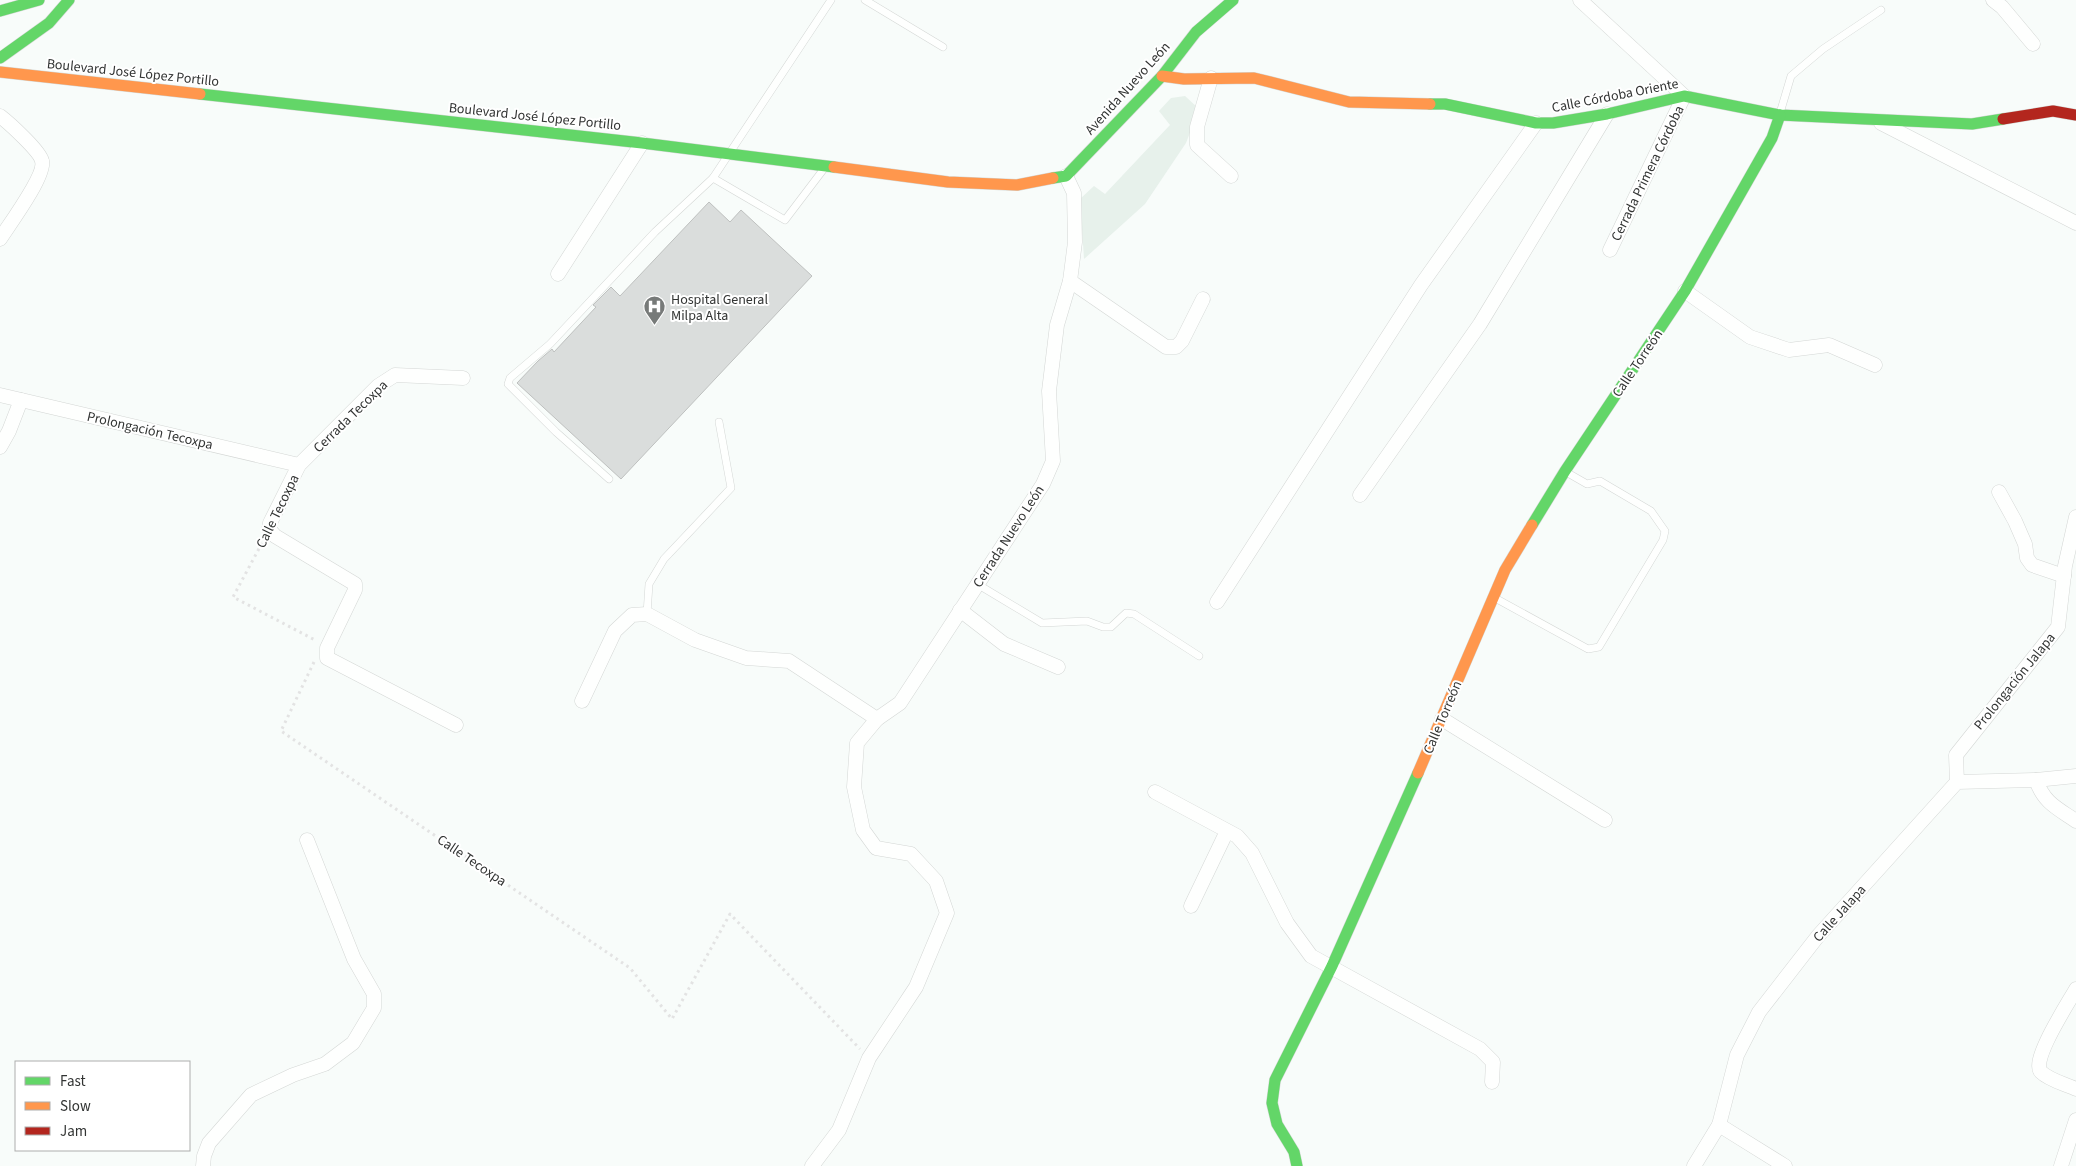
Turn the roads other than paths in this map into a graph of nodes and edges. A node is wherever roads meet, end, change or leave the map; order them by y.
1 (38, 0) edge
2 (51, 0) edge
3 (831, 0) edge
4 (865, 0) edge
5 (1233, 0) edge
6 (1580, 0) edge
7 (1993, 0) edge
8 (68, 1) edge
9 (1881, 10) dead end
10 (0, 11) edge
11 (2033, 44) dead end
12 (943, 47) dead end
13 (0, 58) edge
14 (0, 72) edge
15 (1162, 76) junction
16 (1211, 78) junction
17 (1684, 96) junction
18 (1607, 114) junction
19 (1780, 115) junction
20 (2076, 115) edge
21 (0, 116) edge
22 (1877, 121) junction
23 (1536, 123) junction
24 (642, 143) junction
25 (728, 153) junction
26 (826, 166) junction
27 (1066, 176) junction
28 (1231, 176) dead end
29 (713, 178) junction
30 (2076, 223) edge
31 (0, 239) edge
32 (1610, 250) dead end
33 (558, 274) dead end
34 (1070, 281) junction
35 (1684, 291) junction
36 (1203, 300) dead end
37 (1875, 365) dead end
38 (463, 378) dead end
39 (0, 395) edge
40 (21, 400) junction
41 (719, 422) dead end
42 (0, 447) edge
43 (300, 464) junction
44 (1565, 472) junction
45 (609, 479) dead end
46 (1999, 492) dead end
47 (1360, 495) dead end
48 (2076, 517) edge
49 (2064, 576) junction
50 (977, 584) junction
51 (1493, 597) junction
52 (1217, 602) dead end
53 (960, 610) junction
54 (647, 614) junction
55 (1199, 656) dead end
56 (1058, 666) dead end
57 (582, 701) dead end
58 (877, 719) junction
59 (1442, 719) junction
60 (456, 725) dead end
61 (2076, 776) edge
62 (2036, 780) junction
63 (1957, 782) junction
64 (1155, 792) dead end
65 (1604, 820) dead end
66 (2076, 821) edge
67 (1227, 831) junction
68 (307, 840) dead end
69 (1191, 906) dead end
70 (1332, 966) junction
71 (2076, 989) edge
72 (1492, 1082) dead end
73 (2076, 1088) edge
74 (2076, 1120) edge
75 (1719, 1125) junction
76 (203, 1166) edge
77 (812, 1166) edge
78 (1297, 1166) edge
79 (1694, 1166) edge
80 (1785, 1166) edge
81 (2061, 1166) edge

1 - 10 street
2 - 8 street
3 - 25 lane
4 - 12 lane
5 - 15 street, Avenida Nuevo León
6 - 17 street
7 - 11 street
8 - 13 street
9 - 19 lane
14 - 24 street, Boulevard José López Portillo
15 - 16 street, Calle Córdoba Oriente
15 - 27 street, Avenida Nuevo León
16 - 23 street, Calle Córdoba Oriente
16 - 28 street
17 - 18 street, Calle Córdoba Oriente
17 - 19 street, Calle Córdoba Oriente
17 - 32 street, Cerrada Primera Córdoba
18 - 23 street, Calle Córdoba Oriente
18 - 47 street
19 - 22 street, Calle Córdoba Oriente
19 - 35 street, Calle Torreón
20 - 22 street, Calle Córdoba Oriente
21 - 31 street
22 - 30 street
23 - 52 street
24 - 25 street, Boulevard José López Portillo
24 - 33 street
25 - 26 street, Boulevard José López Portillo
25 - 29 lane
26 - 27 street, Boulevard José López Portillo
26 - 29 lane
27 - 34 street, Cerrada Nuevo León
29 - 45 lane
34 - 36 street
34 - 50 street, Cerrada Nuevo León
35 - 37 street
35 - 44 street, Calle Torreón
38 - 43 street, Cerrada Tecoxpa
39 - 40 street, Prolongación Tecoxpa
40 - 42 street
40 - 43 street, Prolongación Tecoxpa
41 - 54 lane
43 - 60 street, Calle Tecoxpa
44 - 51 street, Calle Torreón
44 - 51 lane
46 - 49 street
48 - 49 street, Prolongación Jalapa
49 - 63 street, Prolongación Jalapa
50 - 53 street, Cerrada Nuevo León
50 - 55 lane
51 - 59 street, Calle Torreón
53 - 56 street
53 - 58 street, Cerrada Nuevo León
54 - 57 street
54 - 58 street
58 - 77 street, Cerrada Nuevo León
59 - 65 street
59 - 70 street, Calle Torreón
61 - 62 street
62 - 63 street
62 - 66 street
63 - 75 street, Calle Jalapa
64 - 67 street
67 - 69 street
67 - 70 street
68 - 76 street
70 - 72 street
70 - 78 street, Calle Torreón
71 - 73 street
74 - 81 street
75 - 79 street, Calle Jalapa
75 - 80 street

